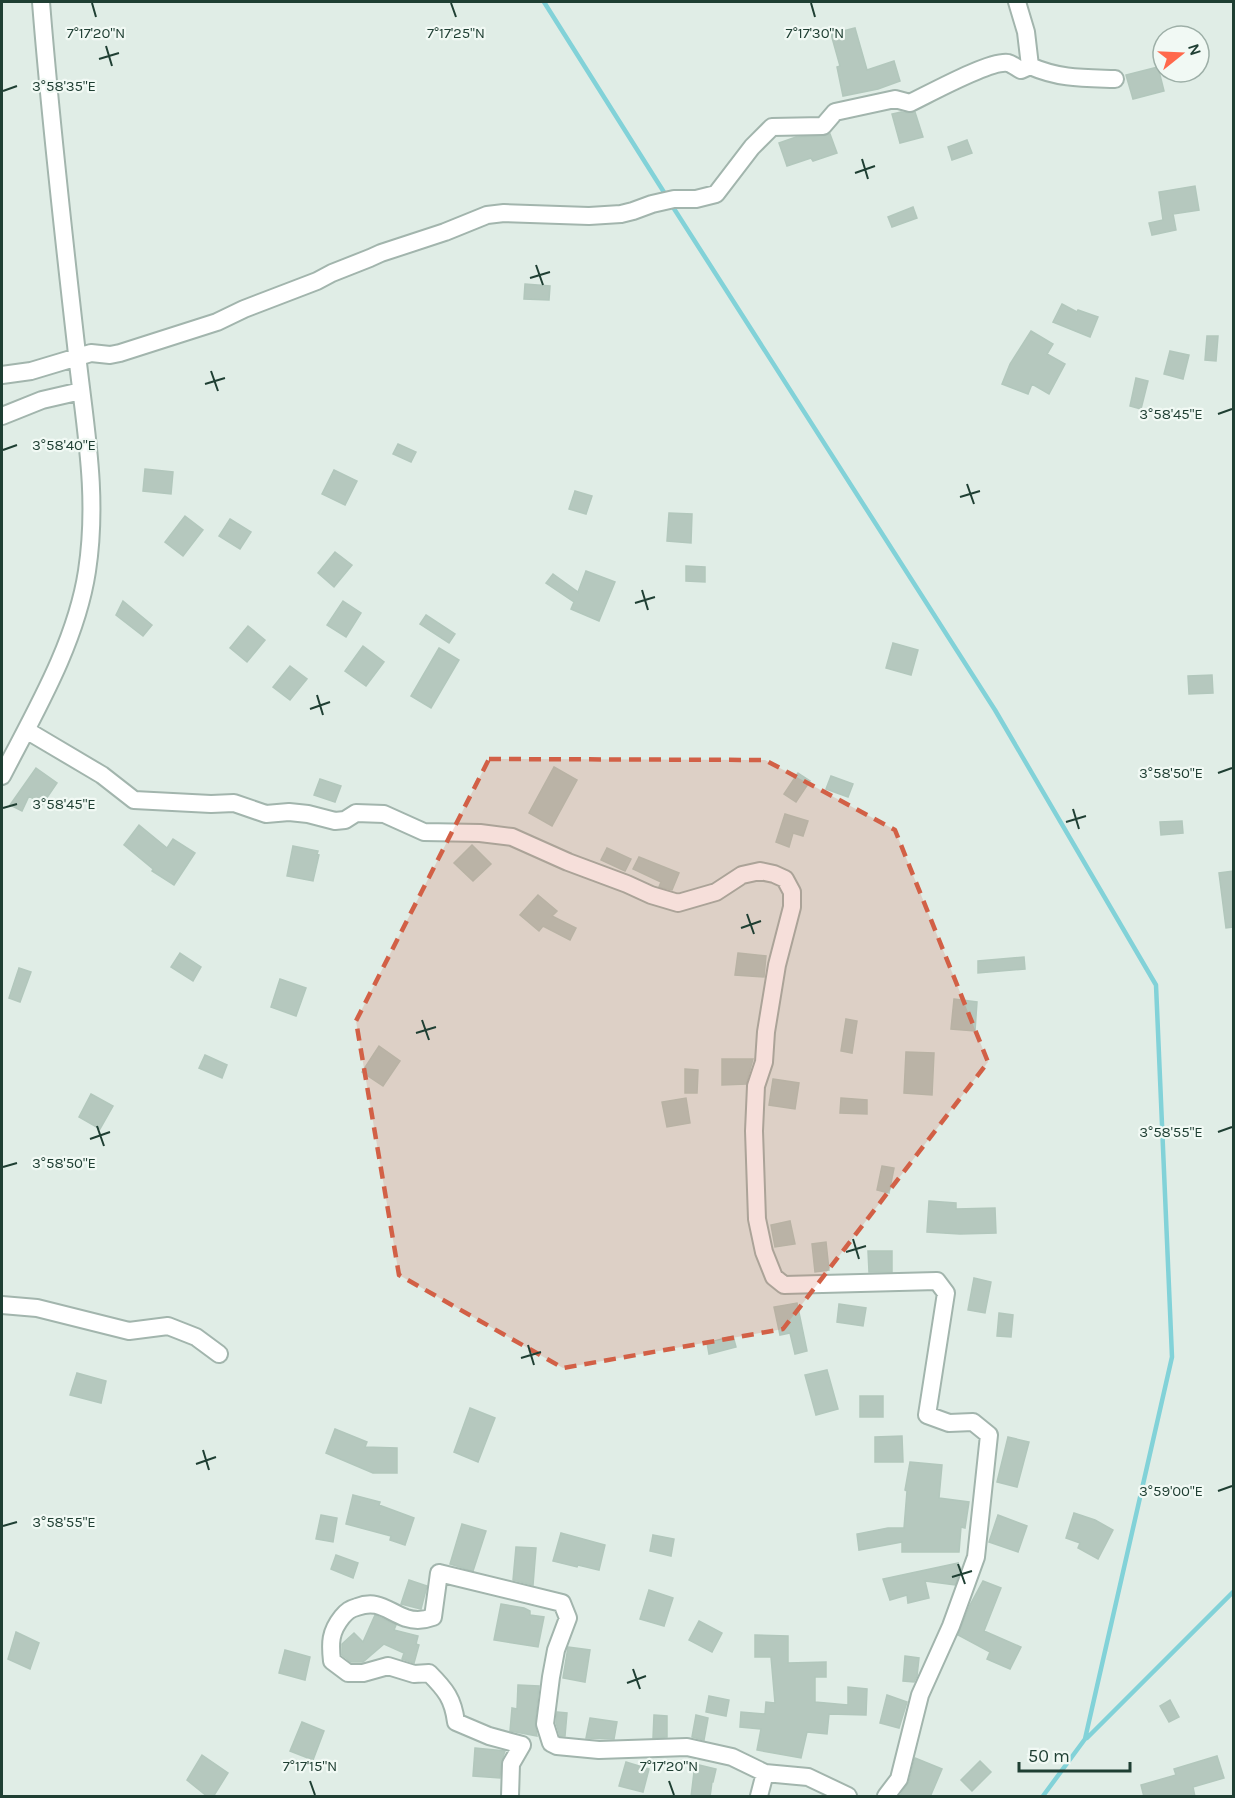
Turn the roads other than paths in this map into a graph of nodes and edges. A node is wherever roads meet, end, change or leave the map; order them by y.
1 (41, 2) edge
2 (1017, 2) edge
3 (1030, 66) junction
4 (1115, 79) dead end
5 (77, 358) junction
6 (2, 375) edge
7 (81, 391) junction
8 (2, 416) edge
9 (26, 730) junction
10 (2, 776) edge
11 (2, 1305) edge
12 (219, 1354) dead end
13 (551, 1743) junction
14 (522, 1745) junction
15 (765, 1773) junction
16 (510, 1797) edge
17 (759, 1797) edge
18 (848, 1797) edge
19 (886, 1797) edge

1 - 5 street
2 - 3 street
3 - 4 street
3 - 5 street
5 - 6 street
5 - 7 street
7 - 8 street
7 - 9 street
9 - 10 street
9 - 19 street
11 - 12 street
13 - 14 street
13 - 14 street
13 - 15 street
14 - 16 street
15 - 17 street
15 - 18 street

